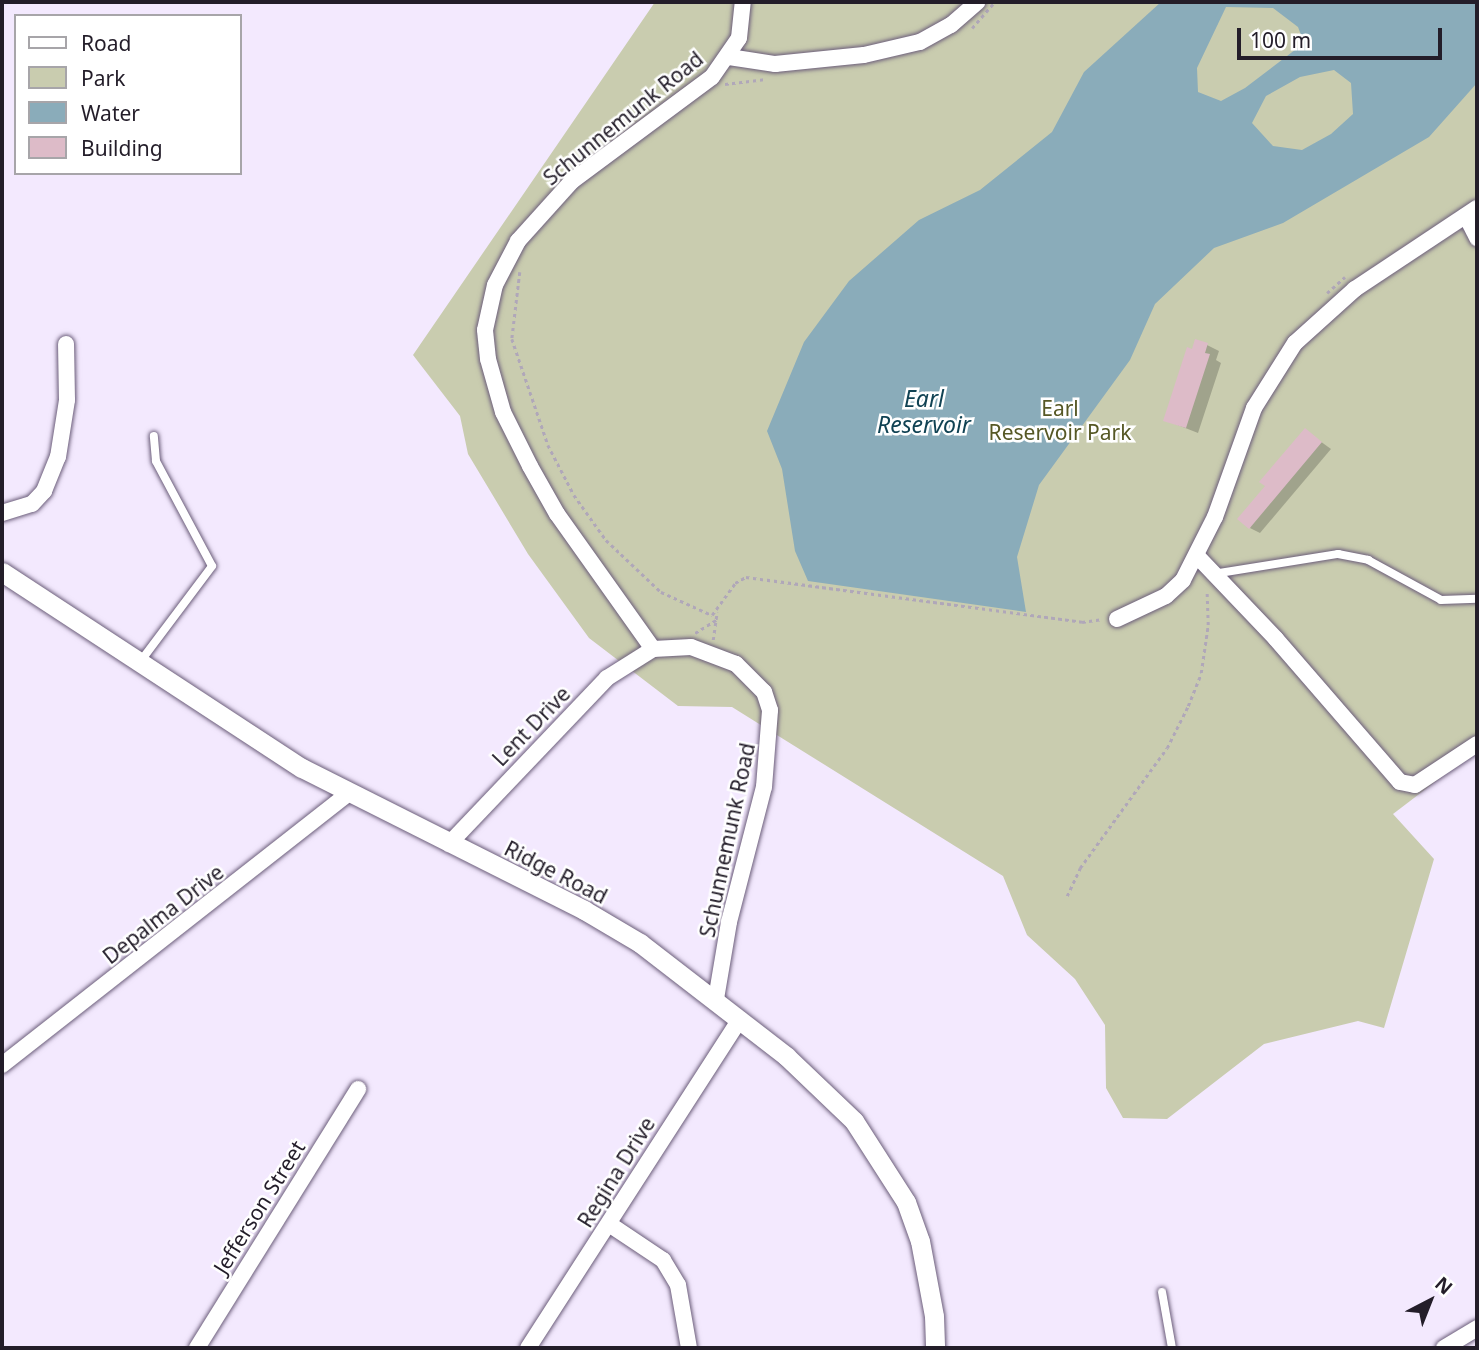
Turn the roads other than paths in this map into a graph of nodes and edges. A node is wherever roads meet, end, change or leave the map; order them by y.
1 (743, 2) edge
2 (977, 2) edge
3 (729, 57) junction
4 (1471, 212) edge
5 (1477, 238) edge
6 (66, 344) dead end
7 (154, 436) dead end
8 (2, 513) edge
9 (1198, 557) junction
10 (2, 572) edge
11 (1213, 573) junction
12 (1477, 599) edge
13 (1117, 618) road end
14 (653, 649) junction
15 (140, 662) junction
16 (1477, 744) edge
17 (348, 794) junction
18 (449, 844) junction
19 (716, 999) junction
20 (740, 1019) junction
21 (2, 1065) edge
22 (358, 1088) dead end
23 (610, 1224) junction
24 (1163, 1292) dead end
25 (1477, 1328) edge
26 (197, 1348) edge
27 (528, 1348) edge
28 (688, 1348) edge
29 (935, 1348) edge
30 (1172, 1348) edge
31 (1444, 1348) edge

1 - 3 street, Schunnemunk Road
2 - 3 street
3 - 14 street, Schunnemunk Road
4 - 5 street
4 - 9 street
6 - 8 street
7 - 15 lane
9 - 11 street
9 - 13 street
10 - 15 street, Ridge Road
11 - 12 lane
11 - 16 street
14 - 18 street, Lent Drive
14 - 19 street, Schunnemunk Road
15 - 17 street, Ridge Road
17 - 18 street, Ridge Road
17 - 21 street, Depalma Drive
18 - 19 street, Ridge Road
19 - 20 street, Ridge Road
20 - 23 street, Regina Drive
20 - 29 street, Ridge Road
22 - 26 street, Jefferson Street
23 - 27 street, Regina Drive
23 - 28 street
24 - 30 lane
25 - 31 street

